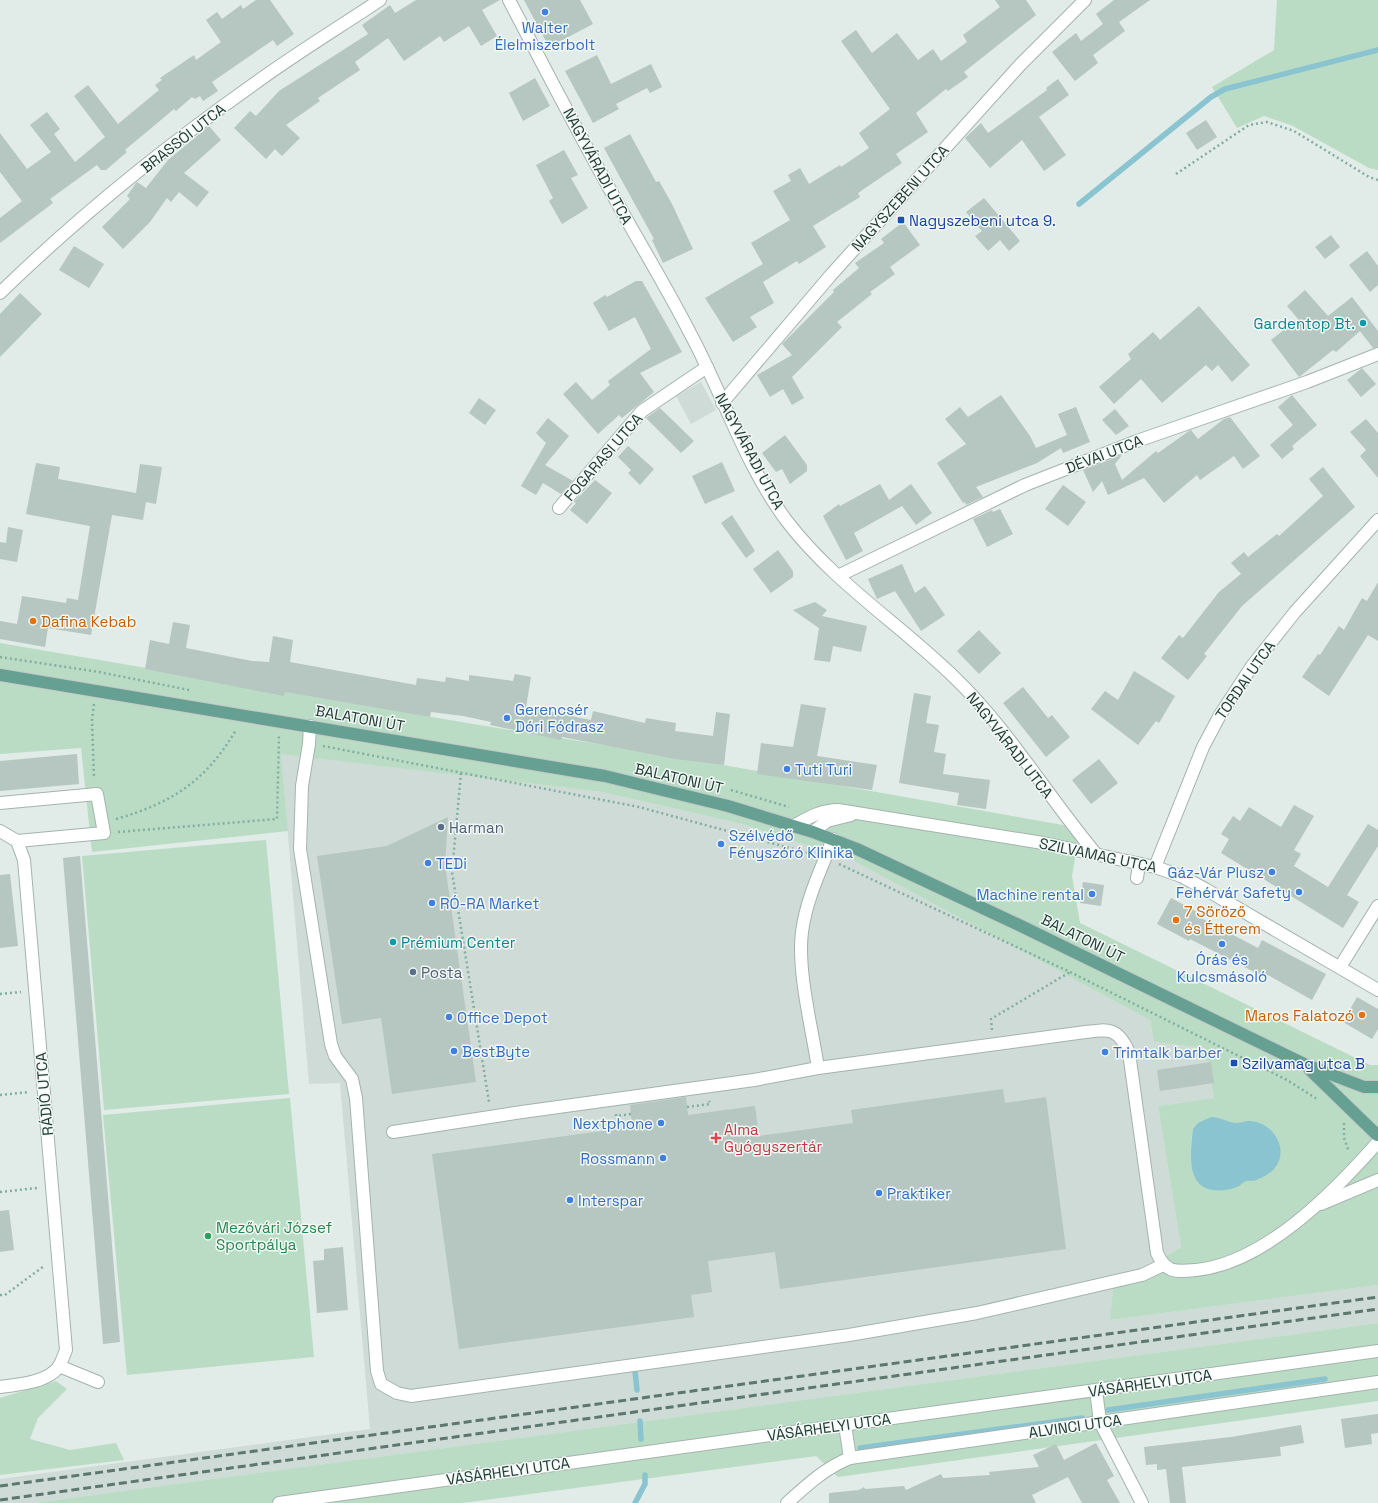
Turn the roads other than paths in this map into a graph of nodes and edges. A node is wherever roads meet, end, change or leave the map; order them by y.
1 (380, 0) edge
2 (509, 0) edge
3 (1085, 0) edge
4 (0, 293) edge
5 (1378, 354) edge
6 (707, 367) junction
7 (722, 402) junction
8 (559, 508) dead end
9 (1378, 520) edge
10 (838, 576) junction
11 (0, 675) edge
12 (310, 726) junction
13 (0, 803) edge
14 (860, 814) junction
15 (793, 826) junction
16 (0, 831) edge
17 (813, 832) junction
18 (833, 840) junction
19 (17, 841) junction
20 (1096, 854) junction
21 (1139, 864) junction
22 (1155, 866) junction
23 (1137, 878) dead end
24 (1378, 906) edge
25 (1340, 967) junction
26 (1378, 990) edge
27 (1304, 1064) junction
28 (818, 1068) junction
29 (1378, 1087) edge
30 (1378, 1121) edge
31 (393, 1132) dead end
32 (1378, 1139) edge
33 (1378, 1180) edge
34 (1314, 1207) junction
35 (1163, 1265) junction
36 (1378, 1351) edge
37 (59, 1366) junction
38 (98, 1382) dead end
39 (1378, 1382) edge
40 (0, 1387) edge
41 (1096, 1390) junction
42 (1100, 1422) junction
43 (845, 1425) junction
44 (850, 1458) junction
45 (279, 1503) edge
46 (788, 1503) edge
47 (1142, 1503) edge

1 - 4 street, BRASSÓI UTCA
2 - 6 street, NAGYVÁRADI UTCA
3 - 7 street, NAGYSZEBENI UTCA
5 - 10 street, DÉVAI UTCA
6 - 7 street, NAGYVÁRADI UTCA
6 - 8 street, FOGARASI UTCA
7 - 10 street, NAGYVÁRADI UTCA
9 - 22 street, TORDAI UTCA
10 - 20 street, NAGYVÁRADI UTCA
11 - 12 main road, BALATONI ÚT
12 - 15 main road, BALATONI ÚT
12 - 35 street
13 - 19 street
14 - 15 street, SZILVAMAG UTCA
14 - 17 street, SZILVAMAG UTCA
14 - 20 street, SZILVAMAG UTCA
15 - 17 main road, BALATONI ÚT
16 - 19 street
17 - 18 main road, BALATONI ÚT
18 - 27 main road, BALATONI ÚT
18 - 28 street
19 - 37 street, RÁDIÓ UTCA
20 - 21 street, SZILVAMAG UTCA
21 - 22 street, SZILVAMAG UTCA
21 - 23 street
22 - 25 street, SZILVAMAG UTCA
24 - 25 street
25 - 26 street, SZILVAMAG UTCA
27 - 29 main road, BALATONI ÚT
27 - 32 main road, BALATONI ÚT
28 - 31 street
28 - 35 street
30 - 32 main road
32 - 34 street
33 - 34 street
34 - 35 street
36 - 41 street, VÁSÁRHELYI UTCA
37 - 38 street
37 - 40 street
39 - 42 street, ALVINCI UTCA
41 - 42 street
41 - 43 street, VÁSÁRHELYI UTCA
42 - 44 street, ALVINCI UTCA
42 - 47 street
43 - 44 street
43 - 45 street, VÁSÁRHELYI UTCA
44 - 46 street, ALVINCI UTCA

